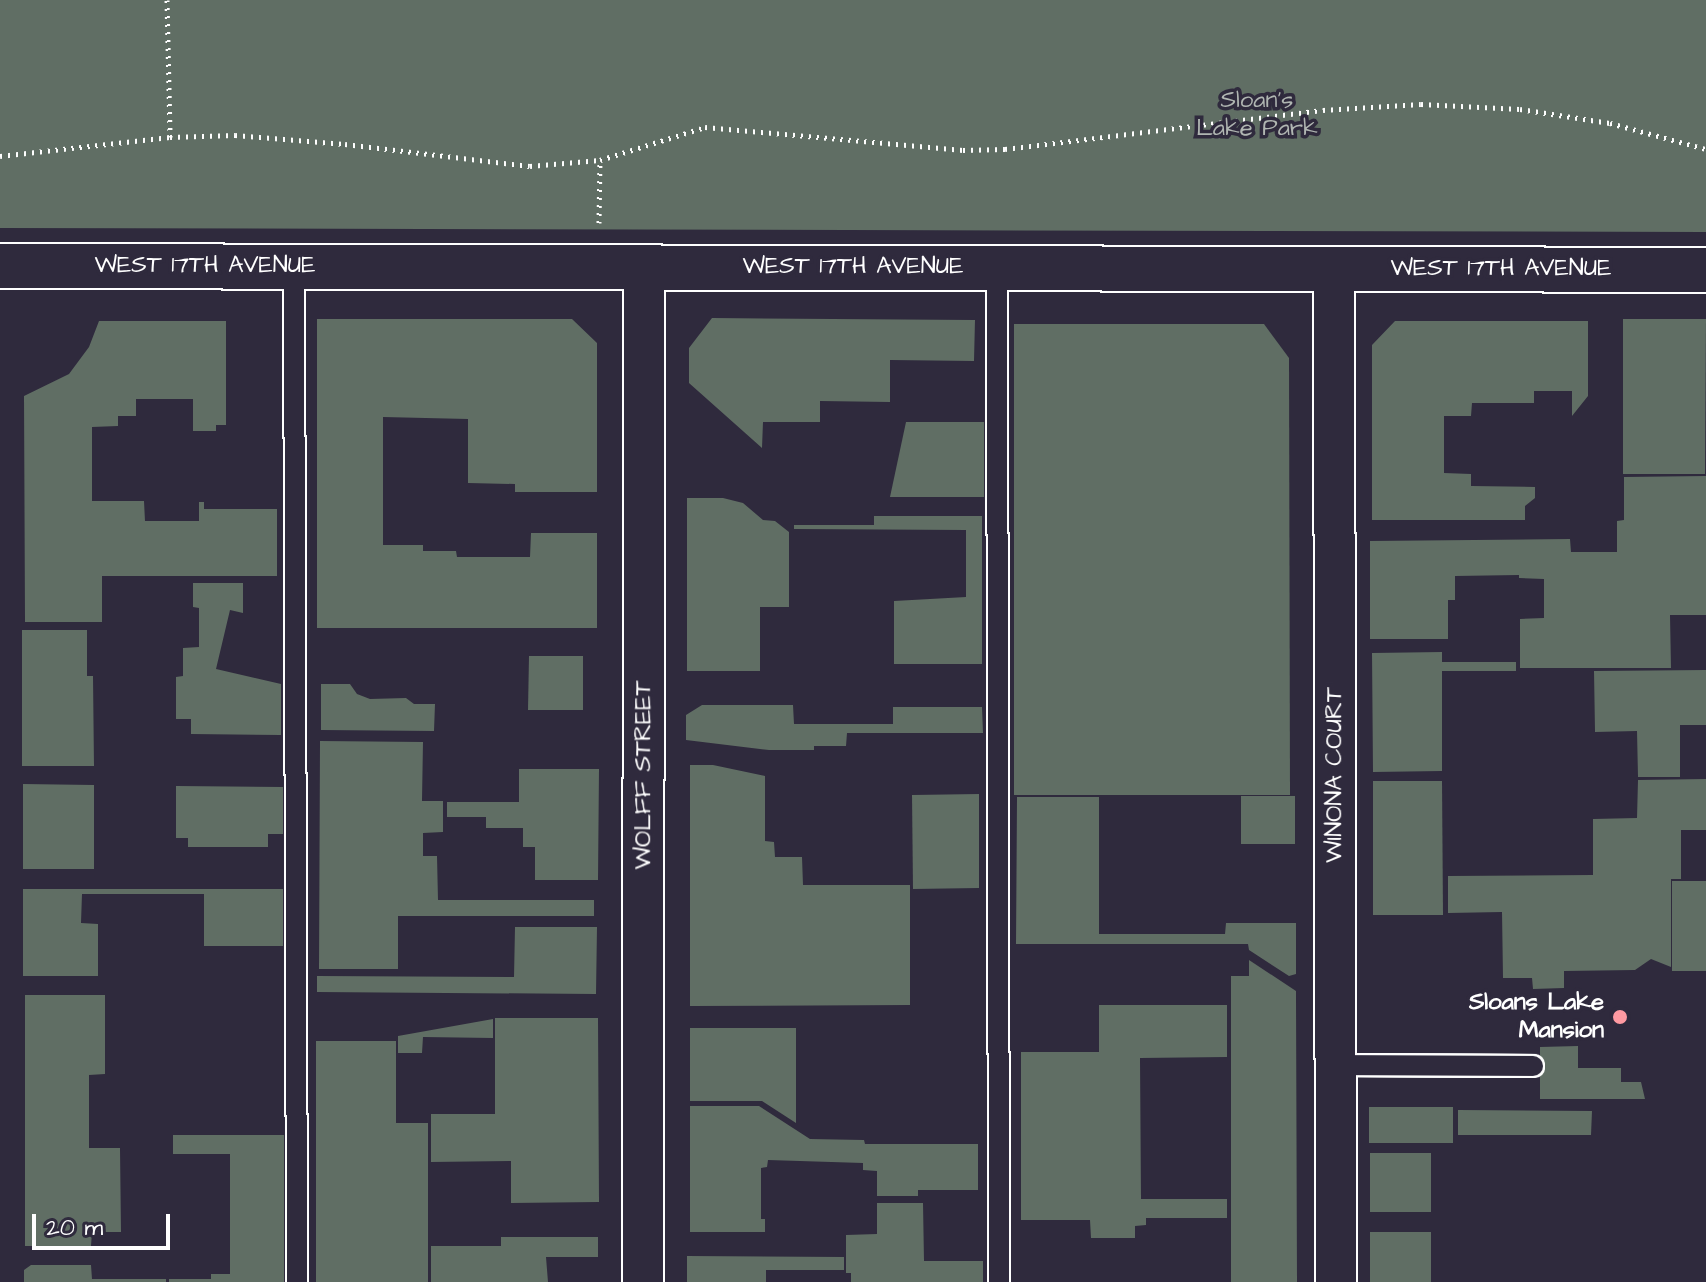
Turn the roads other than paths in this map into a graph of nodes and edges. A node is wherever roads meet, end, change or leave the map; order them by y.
1 (0, 266) edge
2 (294, 267) junction
3 (644, 267) junction
4 (997, 267) junction
5 (1334, 269) junction
6 (1706, 270) edge
7 (1335, 1065) junction
8 (1533, 1066) dead end
9 (297, 1282) edge
10 (643, 1282) edge
11 (999, 1282) edge
12 (1336, 1282) edge

1 - 2 street, WEST 17TH AVENUE
2 - 3 street, WEST 17TH AVENUE
2 - 9 lane
3 - 4 street, WEST 17TH AVENUE
3 - 10 street, WOLFF STREET
4 - 5 street, WEST 17TH AVENUE
4 - 11 lane
5 - 6 street, WEST 17TH AVENUE
5 - 7 street, WINONA COURT
7 - 8 lane
7 - 12 street, WINONA COURT

